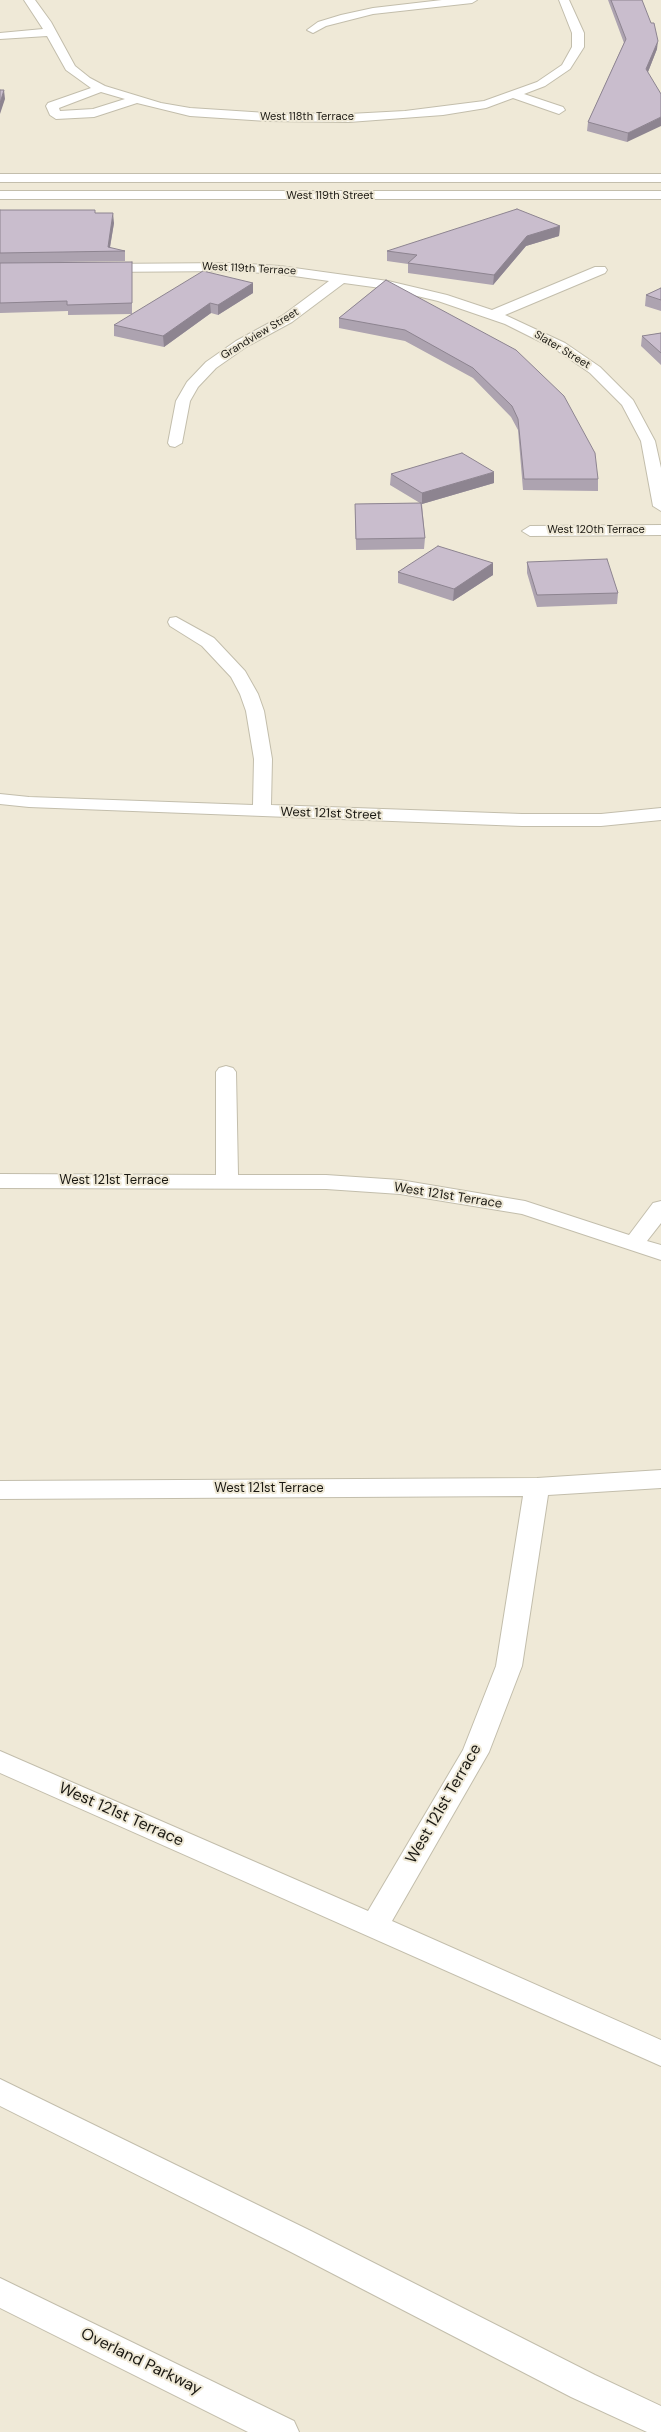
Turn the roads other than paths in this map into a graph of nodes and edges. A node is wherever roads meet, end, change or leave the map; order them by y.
1 (29, 0) edge
2 (472, 0) edge
3 (564, 0) edge
4 (313, 30) dead end
5 (50, 32) junction
6 (0, 36) edge
7 (101, 88) junction
8 (513, 94) junction
9 (137, 100) junction
10 (559, 110) dead end
11 (0, 178) edge
12 (661, 178) edge
13 (0, 195) edge
14 (661, 196) edge
15 (86, 268) edge
16 (600, 270) dead end
17 (342, 278) junction
18 (492, 315) junction
19 (175, 443) dead end
20 (661, 506) edge
21 (530, 530) dead end
22 (661, 530) edge
23 (176, 622) dead end
24 (0, 799) edge
25 (262, 811) junction
26 (661, 814) edge
27 (226, 1072) dead end
28 (0, 1181) edge
29 (227, 1181) junction
30 (661, 1208) edge
31 (634, 1243) junction
32 (661, 1253) edge
33 (661, 1479) edge
34 (537, 1487) junction
35 (0, 1490) edge
36 (0, 1761) edge
37 (374, 1927) junction
38 (661, 2053) edge
39 (0, 2092) edge
40 (0, 2292) edge
41 (661, 2422) edge
42 (282, 2432) edge

1 - 5 main road, West 118th Terrace
2 - 4 main road
3 - 8 main road
5 - 6 main road
5 - 7 main road, West 118th Terrace
7 - 9 main road, West 118th Terrace
7 - 9 main road
8 - 9 main road, West 118th Terrace
8 - 10 main road
11 - 12 main road, West 119th Street
13 - 14 main road, West 119th Street
15 - 17 main road, West 119th Terrace
16 - 18 main road
17 - 18 main road, West 119th Terrace
17 - 19 main road, Grandview Street
18 - 20 main road, Slater Street
21 - 22 main road, West 120th Terrace
23 - 25 main road
24 - 25 main road, West 121st Street
25 - 26 main road, West 121st Street
27 - 29 main road
28 - 29 main road, West 121st Terrace
29 - 31 main road, West 121st Terrace
30 - 31 main road
31 - 32 main road, West 121st Terrace
33 - 34 main road, West 121st Terrace
34 - 35 main road, West 121st Terrace
34 - 37 main road, West 121st Terrace
36 - 37 main road, West 121st Terrace
37 - 38 main road, West 121st Terrace
39 - 41 main road
40 - 42 main road, Overland Parkway

